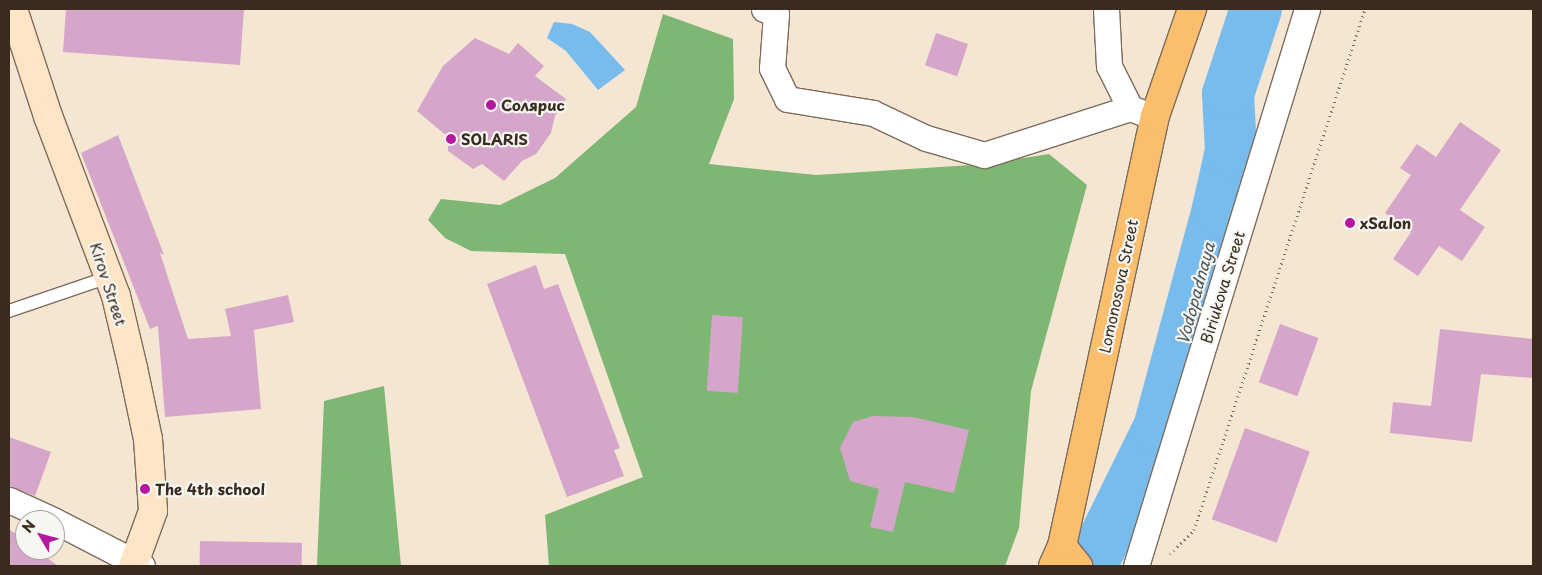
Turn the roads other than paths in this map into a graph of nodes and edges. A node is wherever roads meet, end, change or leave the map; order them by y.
1 (13, 9) edge
2 (764, 9) edge
3 (1106, 9) edge
4 (1192, 9) edge
5 (1307, 9) edge
6 (1142, 112) junction
7 (108, 277) junction
8 (9, 311) edge
9 (9, 500) edge
10 (30, 510) edge
11 (65, 527) edge
12 (1064, 560) edge
13 (137, 565) edge
14 (1136, 566) edge

1 - 7 main road, Kirov Street
2 - 6 street
3 - 6 street
4 - 6 main road, Lomonosova Street
5 - 14 street, Biriukova Street
6 - 12 main road, Lomonosova Street
7 - 8 lane
7 - 13 main road, Kirov Street
9 - 10 street
11 - 13 street

